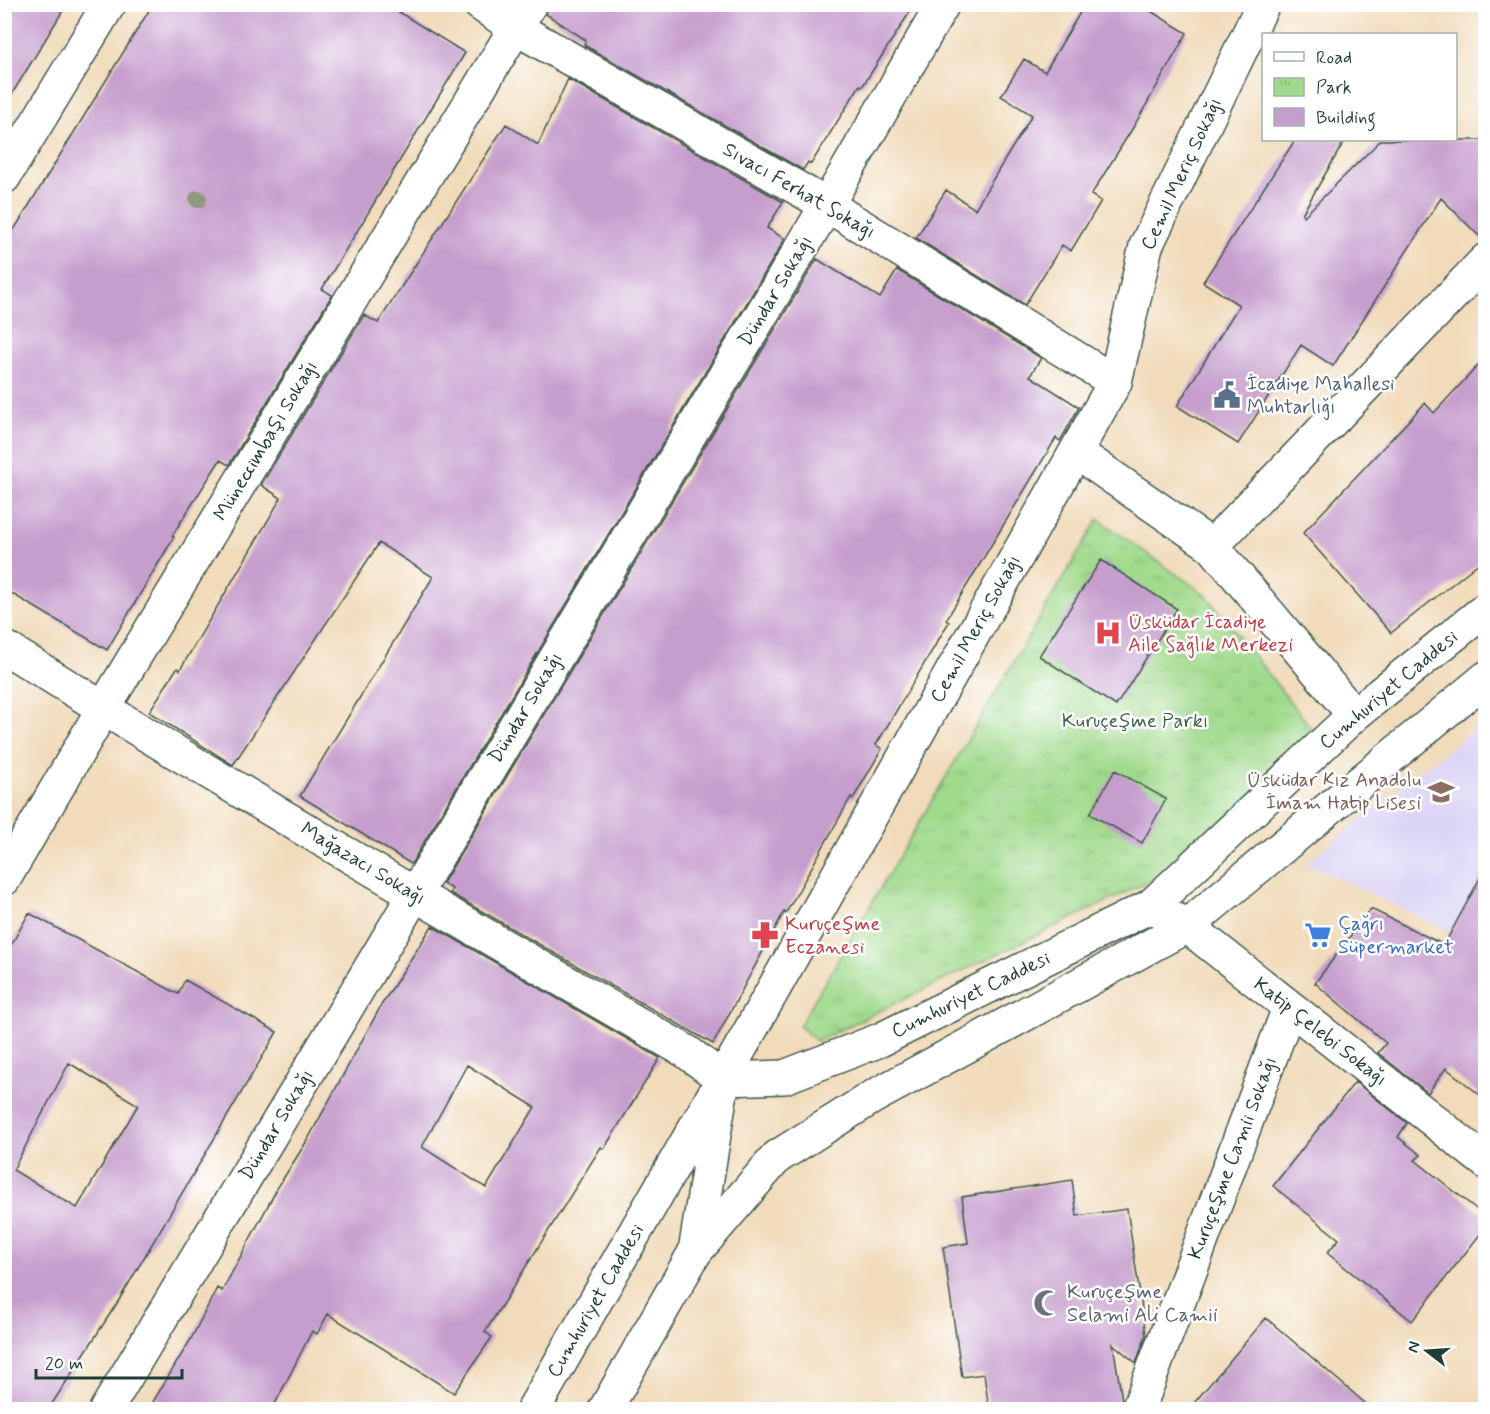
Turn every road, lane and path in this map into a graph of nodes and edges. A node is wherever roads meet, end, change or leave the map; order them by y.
1 (109, 4) edge
2 (480, 4) edge
3 (943, 4) edge
4 (1263, 4) edge
5 (523, 16) edge
6 (4, 177) edge
7 (827, 205) junction
8 (1485, 260) edge
9 (1115, 382) junction
10 (1076, 452) junction
11 (1212, 546) junction
12 (1485, 609) edge
13 (4, 647) edge
14 (1485, 678) edge
15 (104, 709) junction
16 (1354, 715) junction
17 (4, 879) edge
18 (415, 895) junction
19 (1151, 906) junction
20 (1187, 926) junction
21 (1289, 1008) junction
22 (723, 1079) junction
23 (1485, 1162) edge
24 (694, 1252) junction
25 (106, 1410) edge
26 (533, 1410) edge
27 (605, 1410) edge
28 (1138, 1410) edge

1 - 6 street
2 - 5 street, Sıvacı Ferhat Sokağı
3 - 7 street, Dündar Sokağı
4 - 9 street, Cemil Meriç Sokağı
5 - 7 street, Sıvacı Ferhat Sokağı
5 - 15 street, Müneccimbaşı Sokağı
7 - 9 street, Sıvacı Ferhat Sokağı
7 - 18 street, Dündar Sokağı
8 - 11 street
9 - 10 street, Cemil Meriç Sokağı
10 - 11 street
10 - 22 street, Cemil Meriç Sokağı
11 - 16 street
12 - 16 street, Cumhuriyet Caddesi
13 - 15 street, Mağazacı Sokağı
14 - 20 street, Cumhuriyet Caddesi
15 - 17 street, Müneccimbaşı Sokağı
15 - 18 street, Mağazacı Sokağı
16 - 19 street, Cumhuriyet Caddesi
18 - 22 street, Mağazacı Sokağı
18 - 25 street, Dündar Sokağı
19 - 20 street, Katip Çelebi Sokağı
19 - 22 street, Cumhuriyet Caddesi
20 - 21 street, Katip Çelebi Sokağı
20 - 24 street, Cumhuriyet Caddesi
21 - 23 street, Katip Çelebi Sokağı
21 - 28 street, Kuruçeşme Camii Sokağı
22 - 24 street, Cemil Meriç Sokağı
22 - 26 street, Cumhuriyet Caddesi
24 - 27 street, Cumhuriyet Caddesi

